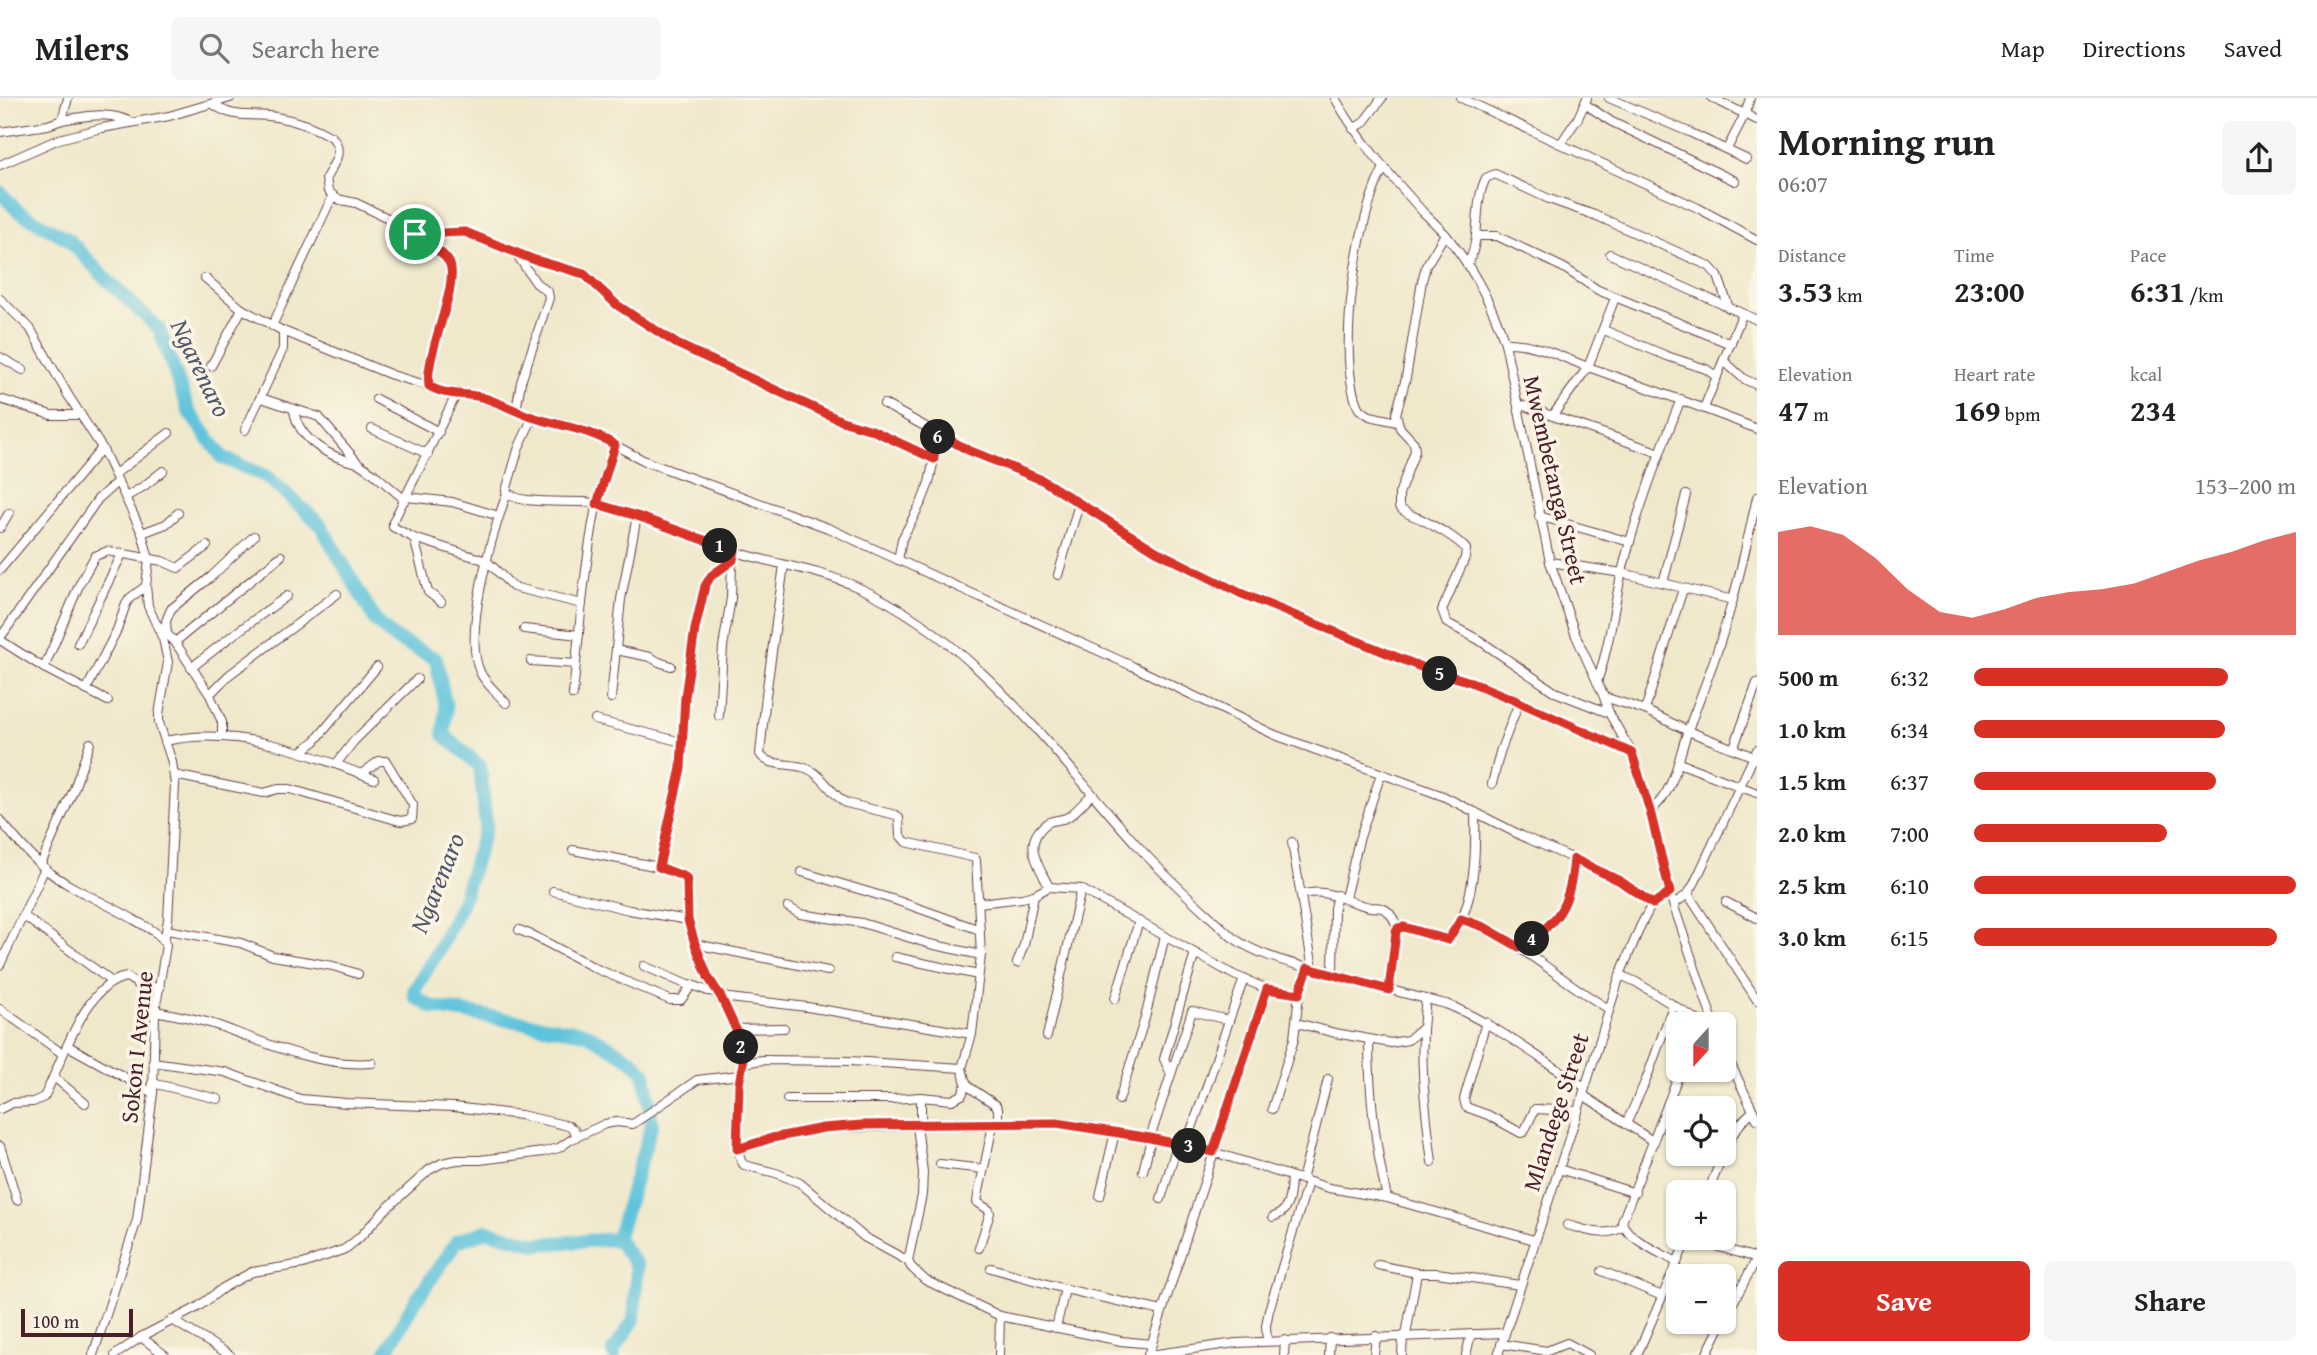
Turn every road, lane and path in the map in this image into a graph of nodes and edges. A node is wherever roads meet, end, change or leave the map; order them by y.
1 (68, 98) edge
2 (230, 98) edge
3 (1335, 98) edge
4 (1382, 98) edge
5 (1461, 98) edge
6 (1609, 98) edge
7 (1712, 98) edge
8 (1750, 98) edge
9 (1586, 101) edge
10 (214, 104) junction
11 (1745, 114) junction
12 (62, 120) junction
13 (1757, 120) edge
14 (135, 123) junction
15 (1353, 129) junction
16 (0, 132) edge
17 (1561, 143) junction
18 (1727, 149) junction
19 (1746, 159) dead end
20 (1, 164) edge
21 (1384, 168) junction
22 (1735, 181) dead end
23 (333, 195) junction
24 (415, 234) junction
25 (1445, 234) junction
26 (1476, 236) junction
27 (1757, 240) edge
28 (515, 252) junction
29 (1610, 254) dead end
30 (1467, 265) junction
31 (205, 278) dead end
32 (1615, 298) junction
33 (0, 299) edge
34 (1729, 308) junction
35 (242, 309) junction
36 (1742, 315) junction
37 (1757, 320) edge
38 (272, 326) junction
39 (1604, 330) junction
40 (283, 331) junction
41 (1505, 343) junction
42 (1731, 344) junction
43 (0, 357) edge
44 (1724, 360) junction
45 (211, 366) dead end
46 (1588, 367) junction
47 (23, 370) dead end
48 (1717, 377) junction
49 (1757, 385) edge
50 (429, 386) junction
51 (457, 393) junction
52 (261, 398) junction
53 (0, 399) edge
54 (376, 399) dead end
55 (1681, 399) junction
56 (884, 404) dead end
57 (1518, 404) junction
58 (1704, 408) junction
59 (294, 410) junction
60 (516, 410) junction
61 (81, 415) junction
62 (1553, 415) junction
63 (533, 417) junction
64 (1397, 422) junction
65 (372, 429) dead end
66 (1757, 429) edge
67 (245, 430) dead end
68 (439, 432) junction
69 (169, 433) dead end
70 (939, 434) junction
71 (615, 445) junction
72 (102, 448) junction
73 (1660, 453) junction
74 (428, 454) junction
75 (934, 459) junction
76 (358, 463) junction
77 (163, 471) dead end
78 (117, 478) junction
79 (508, 493) junction
80 (1686, 495) dead end
81 (1757, 497) edge
82 (126, 498) junction
83 (406, 498) junction
84 (597, 504) junction
85 (1079, 504) junction
86 (9, 513) dead end
87 (178, 513) dead end
88 (499, 516) junction
89 (637, 516) junction
90 (1539, 516) junction
91 (0, 528) edge
92 (142, 533) junction
93 (254, 536) dead end
94 (414, 538) junction
95 (1630, 542) junction
96 (207, 547) dead end
97 (735, 551) junction
98 (122, 554) junction
99 (281, 556) dead end
100 (149, 559) junction
101 (487, 561) junction
102 (732, 561) junction
103 (898, 561) junction
104 (1550, 562) junction
105 (784, 565) junction
106 (0, 570) edge
107 (1622, 573) junction
108 (1058, 575) dead end
109 (1663, 583) junction
110 (146, 586) junction
111 (1683, 589) junction
112 (337, 594) dead end
113 (287, 596) dead end
114 (1733, 600) junction
115 (441, 602) dead end
116 (582, 604) junction
117 (154, 622) junction
118 (524, 628) dead end
119 (167, 634) junction
120 (579, 635) junction
121 (0, 639) edge
122 (175, 642) junction
123 (78, 644) dead end
124 (616, 650) junction
125 (531, 661) dead end
126 (576, 664) junction
127 (671, 666) dead end
128 (377, 667) dead end
129 (44, 668) junction
130 (191, 668) junction
131 (417, 679) dead end
132 (1598, 682) junction
133 (1757, 683) edge
134 (86, 690) junction
135 (209, 694) junction
136 (573, 695) dead end
137 (1604, 697) junction
138 (611, 698) dead end
139 (108, 702) dead end
140 (1519, 702) junction
141 (506, 703) dead end
142 (1645, 710) junction
143 (1609, 713) junction
144 (719, 716) dead end
145 (594, 720) dead end
146 (1688, 731) junction
147 (222, 737) junction
148 (165, 741) junction
149 (682, 742) junction
150 (90, 743) dead end
151 (1734, 747) junction
152 (302, 751) junction
153 (1632, 753) junction
154 (1756, 755) edge
155 (1679, 763) junction
156 (336, 764) junction
157 (361, 774) junction
158 (1381, 774) junction
159 (174, 775) junction
160 (374, 779) dead end
161 (1492, 784) dead end
162 (1739, 787) junction
163 (1757, 793) edge
164 (1092, 794) junction
165 (1475, 811) junction
166 (1650, 811) junction
167 (0, 820) edge
168 (1292, 842) dead end
169 (573, 850) dead end
170 (1574, 859) junction
171 (43, 866) junction
172 (659, 867) junction
173 (802, 872) dead end
174 (1049, 887) junction
175 (1081, 889) junction
176 (553, 891) dead end
177 (1670, 892) junction
178 (1688, 894) junction
179 (1034, 895) junction
180 (1301, 895) junction
181 (1341, 897) junction
182 (1726, 902) dead end
183 (979, 903) junction
184 (1653, 904) junction
185 (1674, 904) junction
186 (788, 907) dead end
187 (24, 916) junction
188 (1757, 918) edge
189 (1461, 919) junction
190 (688, 920) junction
191 (1139, 921) junction
192 (1398, 928) junction
193 (167, 930) junction
194 (519, 930) dead end
195 (980, 930) junction
196 (1164, 936) junction
197 (164, 941) junction
198 (695, 944) junction
199 (1519, 947) junction
200 (1195, 953) junction
201 (981, 955) junction
202 (895, 957) dead end
203 (1017, 963) dead end
204 (0, 965) edge
205 (643, 966) dead end
206 (1311, 968) junction
207 (828, 971) dead end
208 (358, 974) dead end
209 (1333, 974) junction
210 (978, 975) junction
211 (1620, 975) junction
212 (1244, 979) junction
213 (112, 982) junction
214 (690, 986) junction
215 (160, 988) junction
216 (1267, 989) junction
217 (1389, 990) junction
218 (719, 994) junction
219 (1299, 994) junction
220 (1756, 994) edge
221 (1115, 999) dead end
222 (1426, 999) junction
223 (1707, 1002) junction
224 (1673, 1006) junction
225 (0, 1009) edge
226 (1609, 1009) junction
227 (155, 1011) junction
228 (1682, 1012) edge
229 (1702, 1012) edge
230 (1710, 1012) edge
231 (1228, 1020) junction
232 (1486, 1022) junction
233 (1297, 1023) junction
234 (785, 1028) dead end
235 (1422, 1028) junction
236 (736, 1029) junction
237 (972, 1034) junction
238 (1046, 1036) dead end
239 (1369, 1039) junction
240 (66, 1050) junction
241 (153, 1062) junction
242 (372, 1063) dead end
243 (743, 1063) junction
244 (962, 1068) junction
245 (1170, 1072) junction
246 (740, 1075) junction
247 (1736, 1075) edge
248 (54, 1077) junction
249 (1328, 1079) dead end
250 (1676, 1082) edge
251 (152, 1083) junction
252 (966, 1084) junction
253 (1584, 1091) junction
254 (153, 1093) junction
255 (921, 1097) junction
256 (218, 1099) dead end
257 (787, 1099) dead end
258 (1119, 1100) dead end
259 (85, 1102) dead end
260 (0, 1109) edge
261 (1272, 1109) dead end
262 (1578, 1111) junction
263 (1755, 1115) edge
264 (1626, 1124) junction
265 (995, 1125) junction
266 (919, 1126) junction
267 (1115, 1132) junction
268 (577, 1136) junction
269 (1150, 1139) junction
270 (1654, 1142) junction
271 (1181, 1145) junction
272 (0, 1146) edge
273 (737, 1149) junction
274 (1213, 1152) junction
275 (1432, 1162) dead end
276 (940, 1164) dead end
277 (984, 1169) junction
278 (1559, 1169) junction
279 (1143, 1171) dead end
280 (1291, 1177) junction
281 (1713, 1180) edge
282 (1305, 1181) junction
283 (1634, 1193) junction
284 (1100, 1196) dead end
285 (1387, 1198) junction
286 (1161, 1199) dead end
287 (17, 1200) dead end
288 (1273, 1217) dead end
289 (1567, 1225) dead end
290 (1623, 1227) junction
291 (1534, 1240) junction
292 (979, 1248) dead end
293 (1682, 1250) edge
294 (1729, 1250) edge
295 (1757, 1258) edge
296 (908, 1262) junction
297 (1677, 1262) joint
298 (1378, 1265) dead end
299 (990, 1268) dead end
300 (1602, 1271) dead end
301 (1417, 1273) junction
302 (1520, 1285) junction
303 (1666, 1288) edge
304 (1065, 1289) junction
305 (1736, 1293) edge
306 (1662, 1297) junction
307 (1162, 1311) junction
308 (1000, 1316) junction
309 (172, 1320) junction
310 (1056, 1328) junction
311 (1505, 1332) junction
312 (1471, 1334) junction
313 (1716, 1334) edge
314 (1404, 1335) junction
315 (1376, 1336) junction
316 (141, 1337) junction
317 (1330, 1338) junction
318 (1285, 1340) junction
319 (1267, 1341) junction
320 (1236, 1343) junction
321 (1502, 1343) junction
322 (1152, 1344) junction
323 (1186, 1352) edge
324 (93, 1355) edge
325 (116, 1355) edge
326 (165, 1355) edge
327 (230, 1355) edge
328 (999, 1355) edge
329 (1148, 1355) edge
330 (1236, 1355) edge
331 (1284, 1355) edge
332 (1329, 1355) edge
333 (1374, 1355) edge
334 (1402, 1355) edge
335 (1466, 1355) edge
336 (1498, 1355) edge
337 (1589, 1355) edge
338 (1637, 1355) edge
339 (1706, 1355) edge

1 - 12 street
2 - 10 street
3 - 15 street, Mwembetanga Street
4 - 15 street
5 - 17 street
6 - 18 street
7 - 11 street
8 - 11 street
9 - 17 street
9 - 22 street
10 - 14 street
10 - 23 street
11 - 13 street
11 - 18 street
12 - 14 street
12 - 16 street
14 - 20 street
15 - 21 street, Mwembetanga Street
17 - 27 street
18 - 19 street
21 - 25 street, Mwembetanga Street
21 - 64 street
23 - 24 street
23 - 38 street
24 - 28 street
24 - 50 street
25 - 30 street, Mwembetanga Street
25 - 64 street
26 - 30 street
26 - 32 street
26 - 34 street
28 - 60 street
28 - 75 street
29 - 34 street
30 - 41 street, Mwembetanga Street
31 - 35 street
32 - 39 street
32 - 42 street
33 - 61 street
34 - 36 street
35 - 38 street
35 - 45 street
36 - 37 street
36 - 42 street
38 - 40 street
39 - 46 street
39 - 48 street
40 - 50 street
40 - 52 street
41 - 46 street
41 - 57 street, Mwembetanga Street
42 - 44 street
43 - 47 street
44 - 48 street
44 - 49 street
46 - 55 street
46 - 62 street
48 - 58 street
50 - 51 street
51 - 60 street
51 - 68 street
52 - 59 street
52 - 67 street
53 - 61 street
54 - 68 street
55 - 58 street
55 - 73 street
56 - 70 street
57 - 62 street
57 - 90 street, Mwembetanga Street
58 - 66 street
59 - 76 street
59 - 76 street
60 - 63 street
61 - 72 street
62 - 73 street
63 - 71 street
63 - 79 street
64 - 143 street
65 - 74 street
68 - 74 street
69 - 78 street
70 - 75 street
70 - 85 street
71 - 84 street
71 - 103 street
72 - 78 street
72 - 106 street
73 - 95 street
74 - 83 street
75 - 103 street
76 - 83 street
77 - 82 street
78 - 82 street
78 - 121 street
79 - 84 street
79 - 88 street
80 - 109 street
81 - 114 street
82 - 92 street
83 - 88 street
83 - 94 street
84 - 89 street
84 - 116 street
85 - 108 street
85 - 140 street
86 - 91 street
87 - 92 street
88 - 101 street
89 - 97 street
89 - 124 street
90 - 95 street
90 - 104 street, Mwembetanga Street
92 - 100 street
93 - 119 street
94 - 101 street
94 - 115 street
95 - 107 street
96 - 100 street
97 - 102 street
97 - 105 street
98 - 100 street
98 - 123 street
98 - 129 street
99 - 122 street
100 - 110 street
101 - 116 street
101 - 141 street
102 - 144 street
102 - 149 street
103 - 158 street
104 - 107 street
104 - 132 street, Mwembetanga Street
105 - 164 street
105 - 183 street
107 - 109 street
107 - 132 street
109 - 111 street
110 - 117 street
110 - 134 street
111 - 114 street
111 - 142 street
112 - 135 street
113 - 130 street
114 - 146 street
116 - 120 street
117 - 119 street
117 - 148 street
118 - 120 street
119 - 122 street
120 - 126 street
121 - 129 street
122 - 130 street
124 - 127 street
124 - 138 street
125 - 126 street
126 - 136 street
128 - 152 street
129 - 134 street
130 - 135 street
131 - 156 street
132 - 137 street, Mwembetanga Street
133 - 151 street
134 - 139 street
135 - 147 street
137 - 142 street
137 - 143 street, Mwembetanga Street
140 - 153 street
140 - 161 street
142 - 146 street
143 - 153 street, Mwembetanga Street
145 - 149 street
146 - 151 street
146 - 155 street
147 - 148 street
147 - 152 street
148 - 159 street
149 - 172 street
150 - 171 street
151 - 154 street
152 - 156 street
153 - 166 street, Mwembetanga Street
154 - 162 street
155 - 162 street
155 - 166 street
156 - 157 street
157 - 159 street
157 - 160 street
158 - 165 street
158 - 181 street
159 - 193 street
162 - 163 street
162 - 178 street
164 - 174 street
164 - 206 street
165 - 170 street
165 - 189 street
166 - 177 street, Mwembetanga Street
167 - 171 street, Sokon I Avenue
168 - 180 street
169 - 172 street
170 - 184 street
170 - 199 street
171 - 187 street
171 - 197 street, Sokon I Avenue
172 - 190 street
173 - 195 street
174 - 175 street
174 - 179 street
175 - 191 street
175 - 238 street
176 - 190 street
177 - 184 street, Mlandege Street
177 - 185 street, Mwembetanga Street
178 - 185 street
178 - 220 street
179 - 183 street
179 - 203 street
180 - 181 street
180 - 206 street
181 - 192 street
181 - 209 street
182 - 188 street
183 - 195 street
184 - 211 street, Mlandege Street
185 - 223 street, Mwembetanga Street
186 - 201 street
187 - 204 street
187 - 213 street
189 - 192 street
189 - 199 street
190 - 198 street
191 - 196 street
191 - 221 street
192 - 217 street
193 - 197 street
193 - 208 street
194 - 214 street
195 - 201 street
196 - 200 street
196 - 258 street
197 - 215 street, Sokon I Avenue
198 - 207 street
198 - 218 street
199 - 226 street
200 - 212 street
200 - 245 street
201 - 210 street
202 - 210 street
205 - 214 street
206 - 209 street
206 - 219 street
209 - 217 street
210 - 237 street
211 - 224 street
211 - 226 street, Mlandege Street
212 - 216 street
212 - 231 street
213 - 215 street
213 - 240 street
214 - 218 street
215 - 227 street, Sokon I Avenue
216 - 219 street
216 - 274 street
217 - 222 street
218 - 236 street
218 - 237 street
219 - 233 street
222 - 232 street
222 - 235 street
223 - 229 street
223 - 230 street, Mwembetanga Street
224 - 228 street
224 - 264 street
225 - 240 street
226 - 253 street, Mlandege Street
227 - 241 street, Sokon I Avenue
227 - 242 street
231 - 245 street
231 - 271 street
232 - 253 street
232 - 262 street
233 - 239 street
233 - 261 street
234 - 236 street
235 - 239 street
235 - 275 street
236 - 243 street
237 - 244 street
239 - 285 street
240 - 248 street
240 - 254 street
241 - 251 street, Sokon I Avenue
241 - 268 street
243 - 244 street
243 - 246 street
244 - 252 street
245 - 269 street
246 - 268 street
246 - 273 street
247 - 263 street
248 - 259 street
248 - 260 street
249 - 282 street
250 - 270 street
251 - 254 street, Sokon I Avenue
251 - 256 street
252 - 255 street
252 - 265 street
253 - 262 street, Mlandege Street
253 - 264 street
254 - 324 street, Sokon I Avenue
255 - 257 street
255 - 266 street
262 - 278 street, Mlandege Street
263 - 281 street
264 - 270 street
265 - 266 street
265 - 267 street
265 - 277 street
266 - 273 street
266 - 296 street
267 - 269 street
267 - 284 street
268 - 309 street
269 - 271 street
269 - 279 street
270 - 283 street
271 - 274 street
271 - 286 street
272 - 287 street
273 - 296 street
274 - 280 street
274 - 307 street
276 - 277 street
277 - 292 street
278 - 283 street
278 - 291 street, Mlandege Street
280 - 282 street
280 - 288 street
282 - 285 street
282 - 319 street
283 - 290 street
285 - 291 street
289 - 290 street
290 - 297 street
291 - 302 street, Mlandege Street
293 - 297 street
294 - 295 street
295 - 305 street
296 - 308 street
298 - 301 street
299 - 304 street
300 - 306 street
301 - 302 street
301 - 314 street
302 - 311 street, Mlandege Street
303 - 306 street
304 - 307 street
304 - 310 street
306 - 338 street
307 - 322 street
308 - 310 street
308 - 328 street
309 - 316 street
309 - 327 street
310 - 322 street
311 - 312 street
311 - 321 street, Mlandege Street
312 - 314 street
312 - 335 street
313 - 339 street
314 - 315 street
314 - 334 street
315 - 317 street
315 - 333 street
316 - 325 street
316 - 326 street
317 - 318 street
317 - 332 street
318 - 319 street
318 - 331 street
319 - 320 street
320 - 323 street
320 - 330 street
321 - 336 street, Mlandege Street
321 - 337 street
322 - 329 street
323 - 329 street

